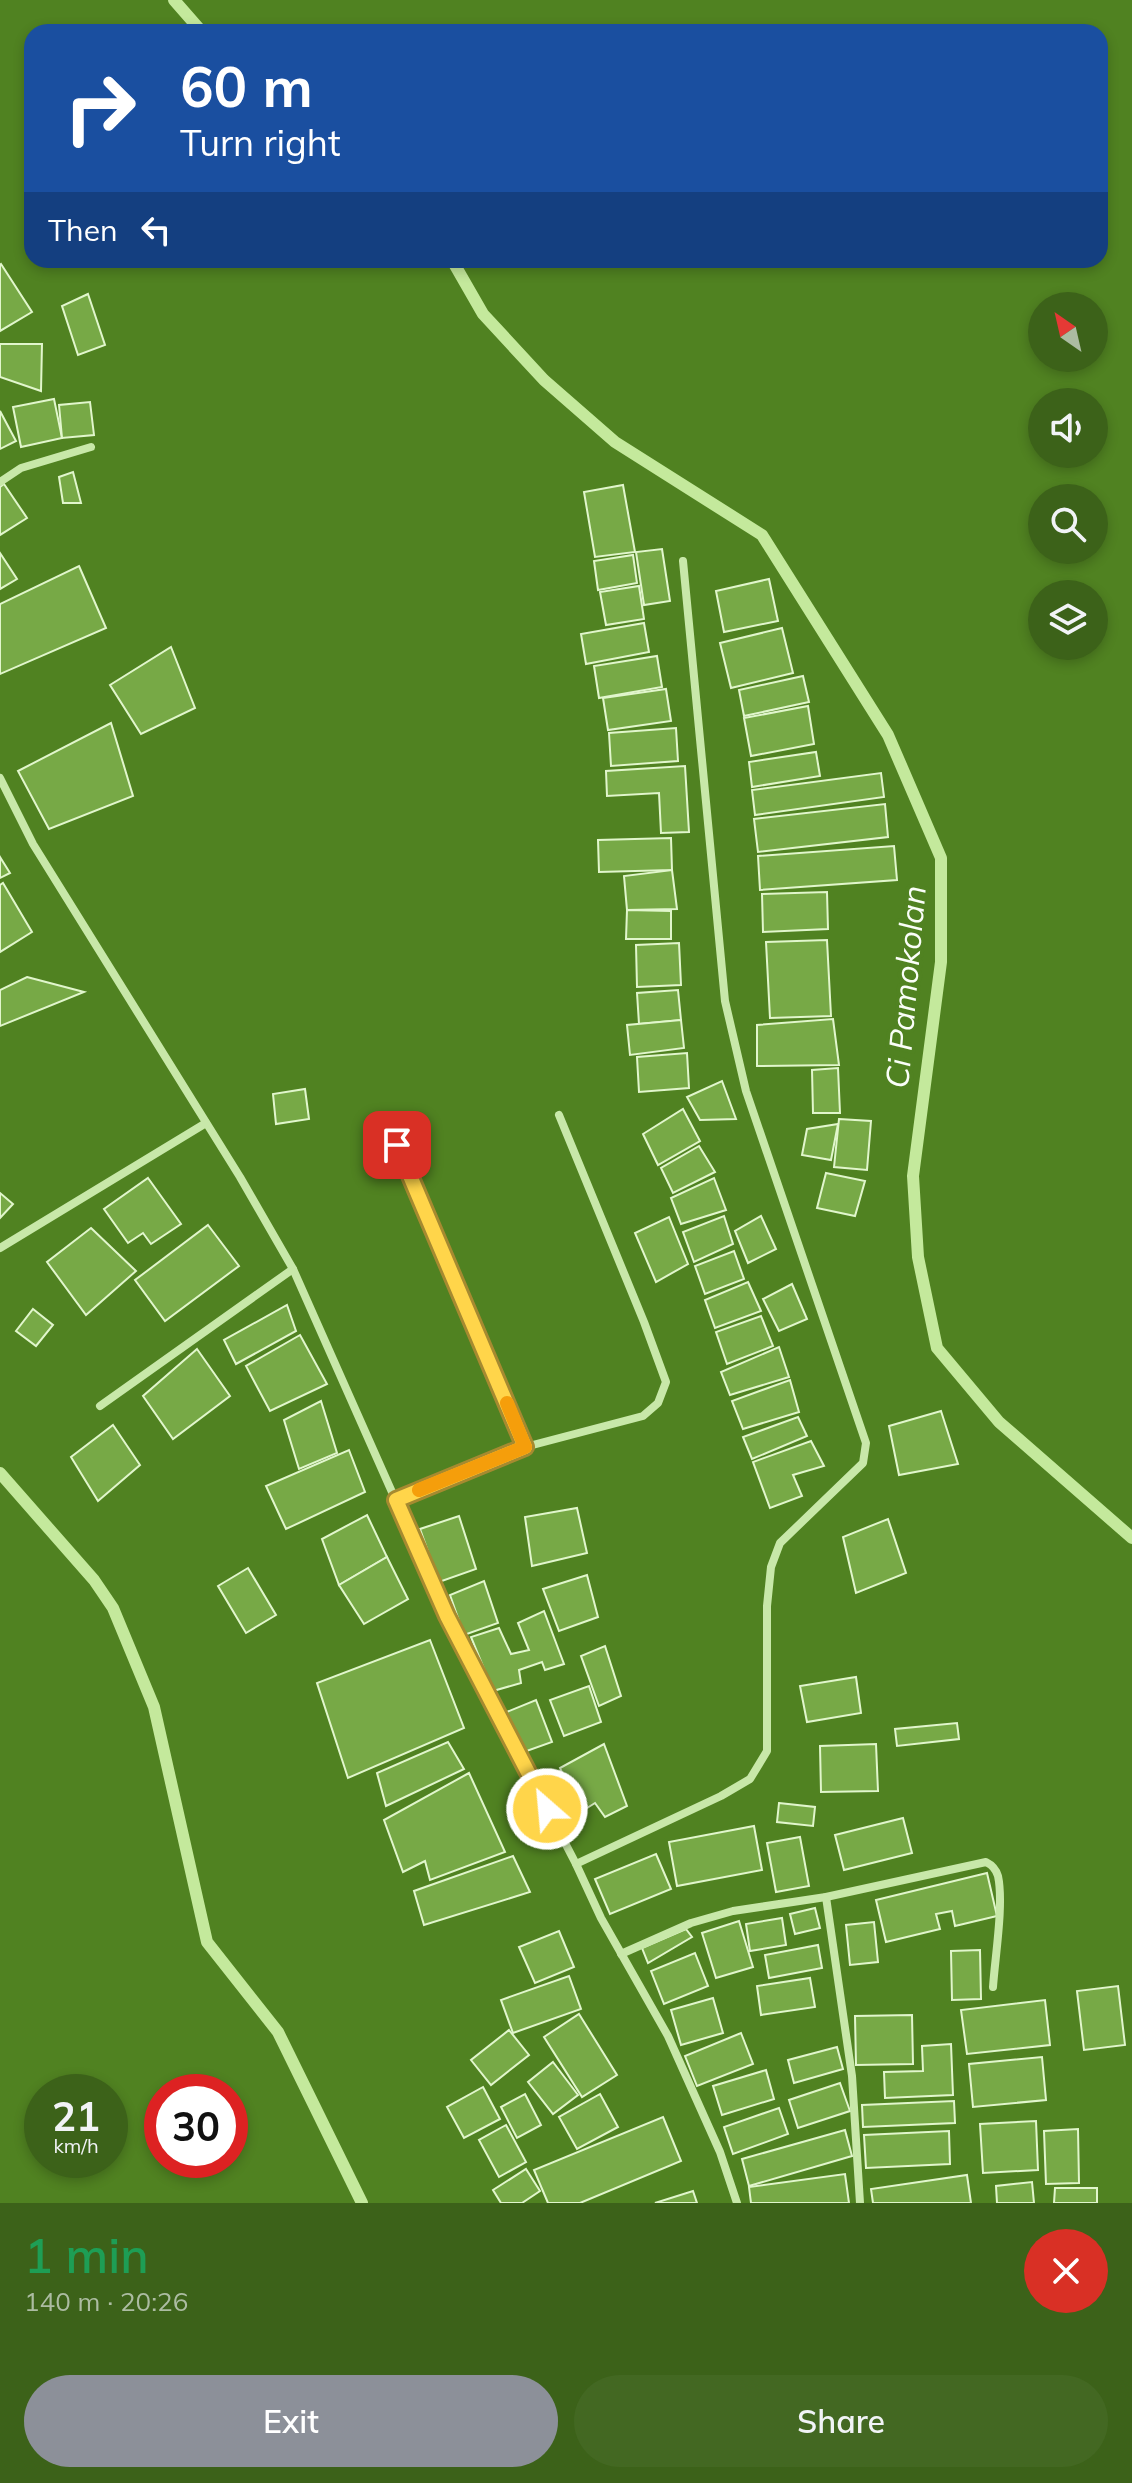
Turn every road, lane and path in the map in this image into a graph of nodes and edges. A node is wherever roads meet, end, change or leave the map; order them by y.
1 (91, 447) dead end
2 (0, 482) edge
3 (683, 561) dead end
4 (0, 778) edge
5 (559, 1115) dead end
6 (206, 1123) junction
7 (397, 1145) dead end
8 (0, 1248) edge
9 (293, 1269) junction
10 (100, 1406) dead end
11 (525, 1447) junction
12 (396, 1500) junction
13 (576, 1864) junction
14 (826, 1897) junction
15 (621, 1954) junction
16 (993, 1987) dead end
17 (737, 2203) edge
18 (860, 2203) edge

1 - 2 street
3 - 13 street
4 - 6 street
5 - 11 street
6 - 8 street
6 - 9 street
7 - 11 street
9 - 10 street
9 - 12 street
11 - 12 street
12 - 13 street
13 - 15 street
14 - 15 street
14 - 16 street
14 - 18 street
15 - 17 street

